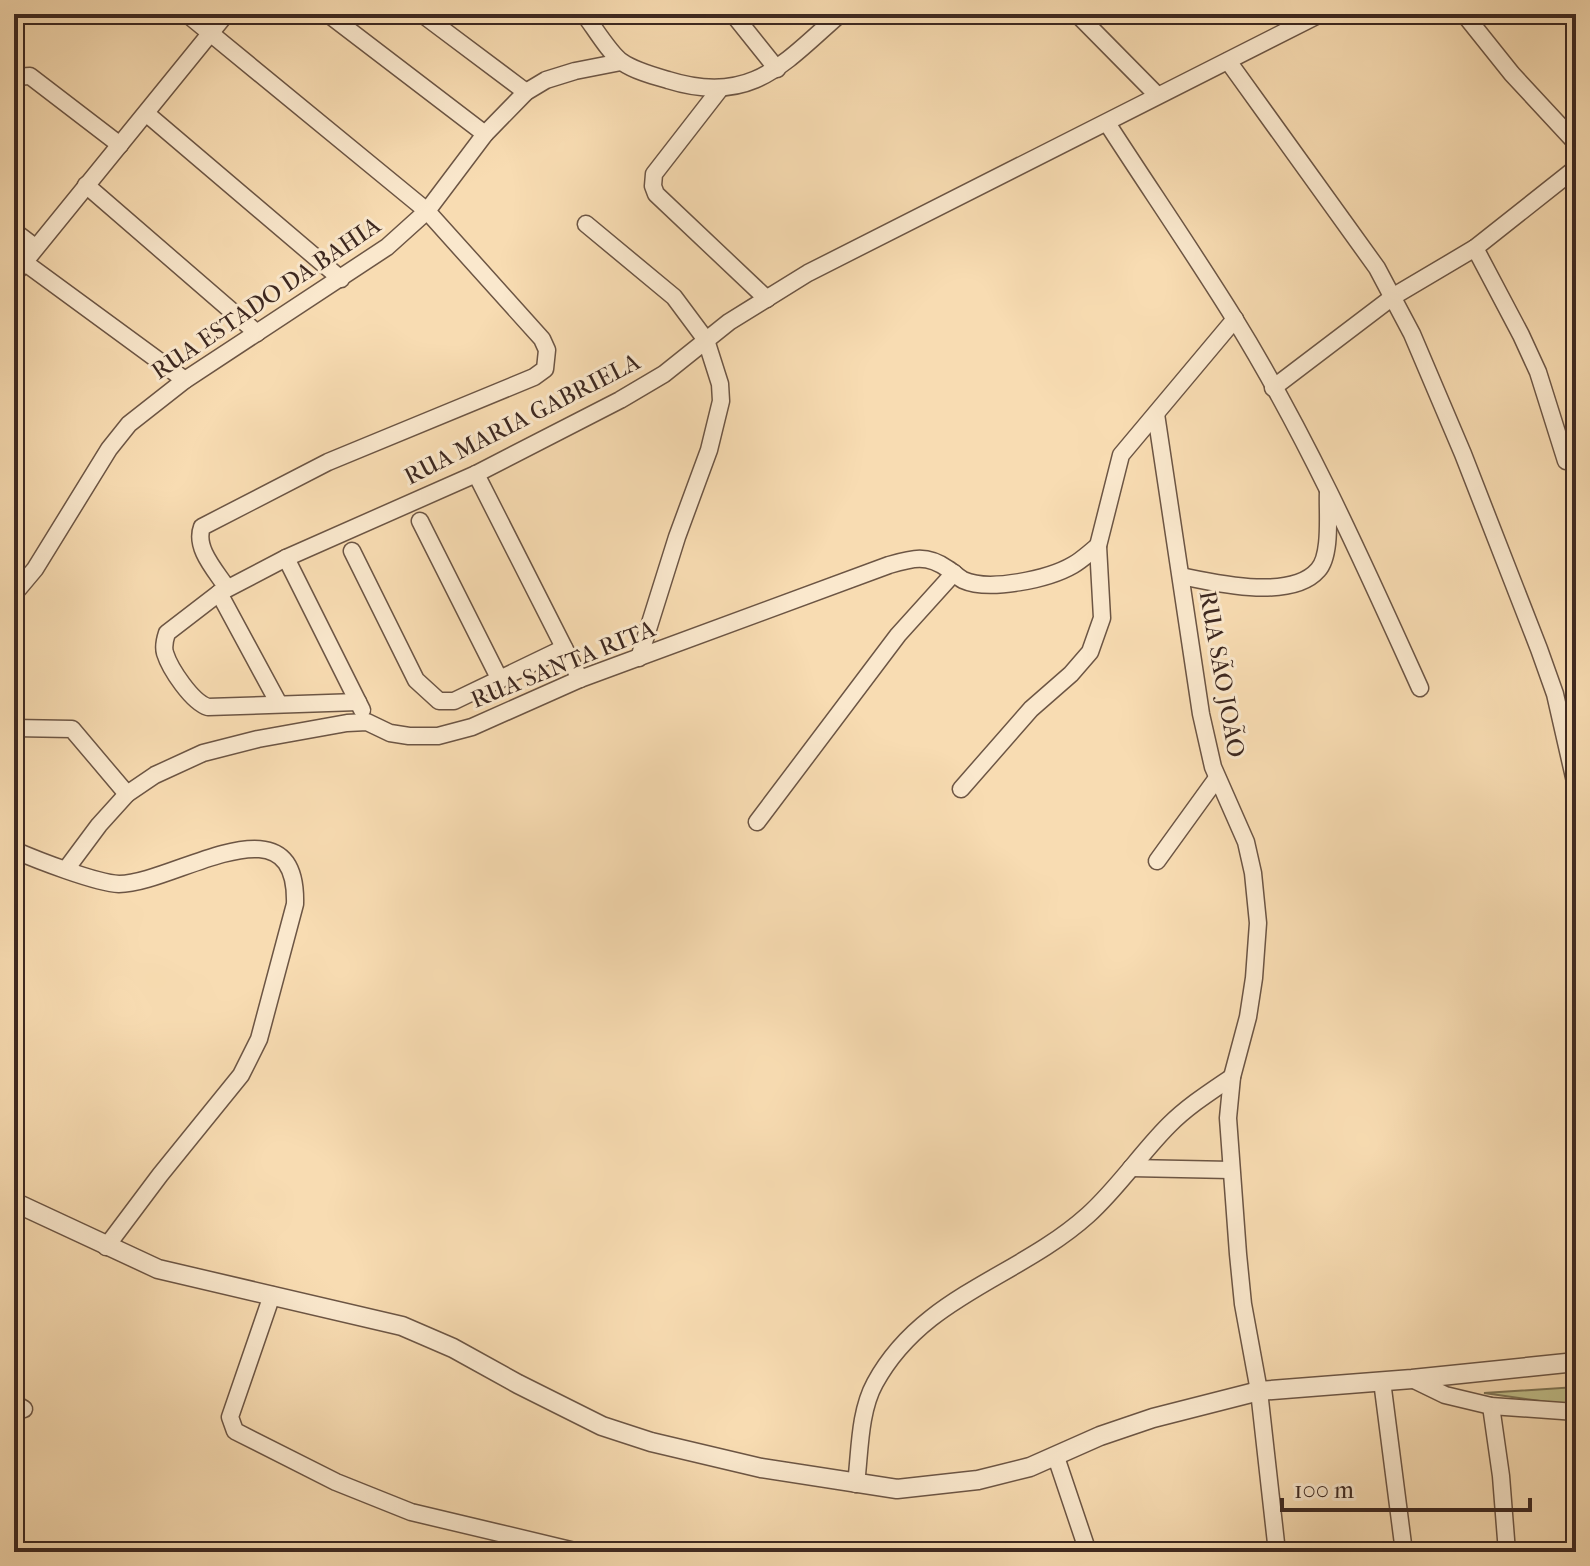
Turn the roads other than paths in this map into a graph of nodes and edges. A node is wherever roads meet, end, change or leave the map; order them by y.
1 (187, 14) edge
2 (226, 14) edge
3 (328, 14) edge
4 (422, 14) edge
5 (584, 14) edge
6 (733, 14) edge
7 (840, 14) edge
8 (1077, 14) edge
9 (1320, 14) edge
10 (1464, 14) edge
11 (211, 34) junction
12 (1228, 61) junction
13 (621, 62) junction
14 (777, 69) junction
15 (14, 77) edge
16 (720, 89) junction
17 (526, 92) junction
18 (1157, 95) junction
19 (147, 114) junction
20 (1107, 123) junction
21 (485, 134) junction
22 (1576, 143) edge
23 (120, 145) junction
24 (1576, 168) edge
25 (86, 185) junction
26 (427, 211) junction
27 (586, 224) dead end
28 (14, 231) edge
29 (35, 247) junction
30 (1475, 248) junction
31 (19, 268) edge
32 (341, 279) junction
33 (1394, 296) junction
34 (767, 299) junction
35 (1235, 319) junction
36 (257, 333) junction
37 (706, 340) junction
38 (185, 380) junction
39 (1273, 388) junction
40 (1156, 414) junction
41 (1566, 461) dead end
42 (476, 474) junction
43 (1328, 487) junction
44 (420, 521) dead end
45 (1098, 546) junction
46 (352, 551) dead end
47 (286, 558) junction
48 (954, 573) junction
49 (1181, 576) junction
50 (223, 590) junction
51 (14, 594) edge
52 (564, 648) junction
53 (639, 658) junction
54 (580, 679) junction
55 (500, 680) junction
56 (1420, 688) dead end
57 (358, 702) junction
58 (279, 704) junction
59 (367, 722) junction
60 (14, 728) edge
61 (1217, 778) junction
62 (1576, 786) edge
63 (961, 789) dead end
64 (127, 794) junction
65 (757, 822) dead end
66 (14, 850) edge
67 (1157, 861) dead end
68 (67, 868) junction
69 (1232, 1077) junction
70 (1131, 1168) junction
71 (1231, 1170) junction
72 (14, 1202) edge
73 (106, 1247) junction
74 (272, 1295) junction
75 (1576, 1362) edge
76 (1412, 1379) junction
77 (1382, 1381) junction
78 (1259, 1391) junction
79 (1491, 1406) junction
80 (1576, 1412) edge
81 (1056, 1457) junction
82 (856, 1484) junction
83 (579, 1552) edge
84 (1088, 1552) edge
85 (1277, 1552) edge
86 (1404, 1552) edge
87 (1507, 1552) edge

1 - 11 street
2 - 11 street
3 - 21 street
4 - 17 street
5 - 13 street
6 - 14 street
7 - 14 street
8 - 18 street
9 - 12 street, RUA MARIA GABRIELA
10 - 22 street
11 - 19 street
11 - 26 street
12 - 18 street, RUA MARIA GABRIELA
12 - 33 street
13 - 16 street
13 - 17 street, RUA ESTADO DA BAHIA
14 - 16 street
15 - 23 street
16 - 34 street
17 - 21 street, RUA ESTADO DA BAHIA
18 - 20 street, RUA MARIA GABRIELA
19 - 23 street
19 - 32 street
20 - 34 street, RUA MARIA GABRIELA
20 - 35 street
21 - 26 street, RUA ESTADO DA BAHIA
23 - 25 street
24 - 30 street
25 - 29 street
25 - 36 street
26 - 32 street, RUA ESTADO DA BAHIA
26 - 50 street
27 - 37 street
28 - 29 street
29 - 31 street
30 - 33 street
30 - 41 street
31 - 38 street
32 - 36 street, RUA ESTADO DA BAHIA
33 - 39 street
33 - 62 street
34 - 37 street, RUA MARIA GABRIELA
35 - 39 street
35 - 40 street
36 - 38 street, RUA ESTADO DA BAHIA
37 - 42 street, RUA MARIA GABRIELA
37 - 53 street
38 - 51 street, RUA ESTADO DA BAHIA
39 - 43 street
40 - 45 street
40 - 49 street, RUA SÃO JOÃO
42 - 47 street, RUA MARIA GABRIELA
42 - 52 street
43 - 49 street
43 - 56 street
44 - 55 street
45 - 48 street, RUA SANTA RITA
45 - 63 street
46 - 55 street
47 - 50 street, RUA MARIA GABRIELA
47 - 57 street
48 - 53 street, RUA SANTA RITA
48 - 65 street
49 - 61 street, RUA SÃO JOÃO
50 - 58 street
50 - 58 street, RUA MARIA GABRIELA
52 - 54 street
52 - 55 street
53 - 54 street, RUA SANTA RITA
54 - 59 street, RUA SANTA RITA
57 - 58 street, RUA MARIA GABRIELA
57 - 59 street
59 - 64 street, RUA SANTA RITA
60 - 64 street
61 - 67 street
61 - 69 street, RUA SÃO JOÃO
64 - 68 street, RUA SANTA RITA
66 - 68 street
68 - 73 street
69 - 70 street
69 - 71 street, RUA SÃO JOÃO
70 - 71 street
70 - 82 street
71 - 78 street, RUA SÃO JOÃO
72 - 73 street
73 - 74 street
74 - 82 street
74 - 83 street
75 - 76 street
76 - 77 street
76 - 79 street
77 - 78 street
77 - 86 street
78 - 81 street
78 - 85 street, RUA SÃO JOÃO
79 - 80 street
79 - 87 street
81 - 82 street
81 - 84 street

